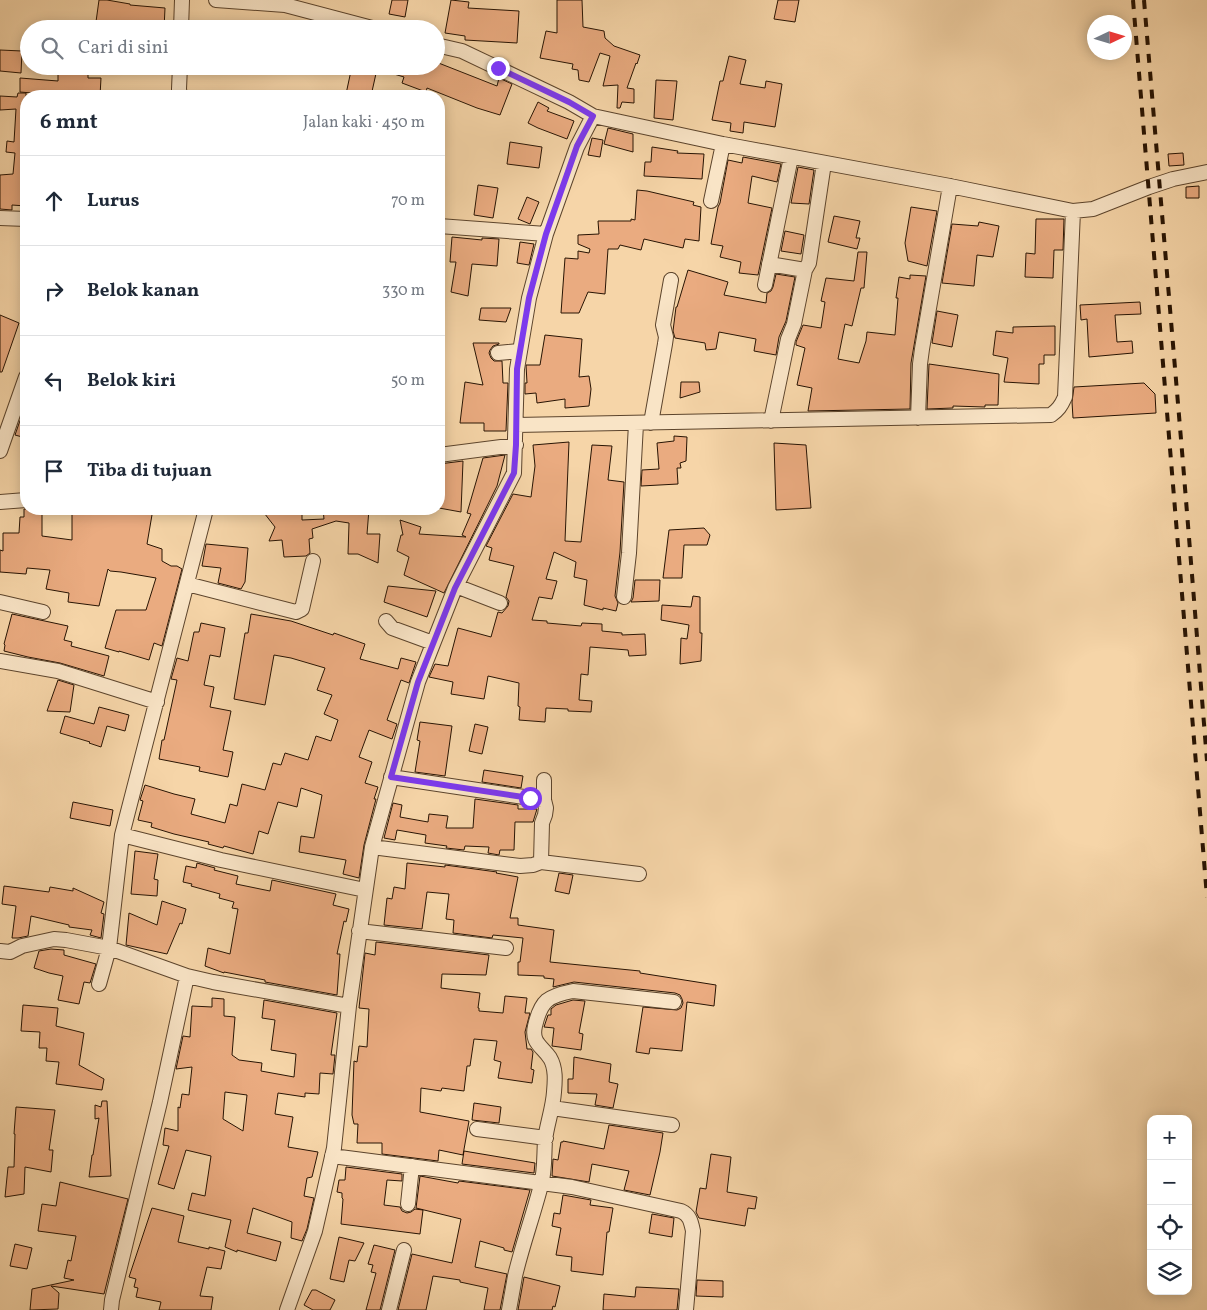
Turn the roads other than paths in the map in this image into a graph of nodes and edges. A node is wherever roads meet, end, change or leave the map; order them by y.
1 (182, 0) edge
2 (216, 0) edge
3 (181, 20) edge
4 (342, 20) edge
5 (445, 46) edge
6 (180, 75) edge
7 (179, 90) edge
8 (593, 116) junction
9 (723, 144) junction
10 (791, 157) junction
11 (824, 163) junction
12 (1207, 172) edge
13 (950, 186) junction
14 (710, 201) dead end
15 (1073, 211) junction
16 (0, 218) edge
17 (20, 218) edge
18 (445, 226) edge
19 (546, 234) junction
20 (770, 264) junction
21 (805, 270) junction
22 (671, 280) dead end
23 (766, 285) dead end
24 (519, 351) junction
25 (498, 353) dead end
26 (20, 394) edge
27 (918, 418) junction
28 (771, 421) junction
29 (651, 423) junction
30 (636, 424) junction
31 (516, 425) junction
32 (516, 445) junction
33 (0, 451) edge
34 (445, 454) edge
35 (20, 500) edge
36 (0, 502) edge
37 (204, 515) edge
38 (313, 561) dead end
39 (187, 584) junction
40 (456, 586) junction
41 (624, 597) dead end
42 (0, 602) edge
43 (500, 603) dead end
44 (43, 612) dead end
45 (386, 621) dead end
46 (433, 644) junction
47 (0, 661) edge
48 (156, 702) junction
49 (391, 777) junction
50 (544, 780) dead end
51 (544, 800) junction
52 (122, 835) junction
53 (372, 847) junction
54 (541, 862) junction
55 (639, 874) dead end
56 (365, 890) junction
57 (359, 931) junction
58 (109, 948) junction
59 (506, 948) dead end
60 (0, 951) edge
61 (187, 976) junction
62 (100, 984) dead end
63 (674, 1002) dead end
64 (349, 1006) junction
65 (552, 1108) junction
66 (672, 1125) dead end
67 (477, 1129) dead end
68 (546, 1138) junction
69 (332, 1156) junction
70 (412, 1166) junction
71 (542, 1183) junction
72 (408, 1204) dead end
73 (404, 1250) dead end
74 (111, 1310) edge
75 (287, 1310) edge
76 (389, 1310) edge
77 (509, 1310) edge
78 (686, 1310) edge

1 - 3 street
2 - 4 street
5 - 8 street
6 - 7 street
8 - 9 street
8 - 19 street
9 - 10 street
9 - 14 street
10 - 11 street
10 - 20 street
11 - 13 street
11 - 21 street
12 - 15 street
13 - 15 street
13 - 27 street
15 - 27 street
16 - 17 street
18 - 19 street
19 - 24 street
20 - 21 street
20 - 23 street
21 - 28 street
22 - 29 street
24 - 25 street
24 - 31 street
26 - 33 street
27 - 28 street
28 - 29 street
29 - 30 street
30 - 31 street
30 - 41 street
31 - 32 street
32 - 34 street
32 - 40 street
35 - 36 street
37 - 39 street
38 - 39 street
39 - 48 street
40 - 43 street
40 - 46 street
42 - 44 street
45 - 46 street
46 - 49 street
47 - 48 street
48 - 52 street
49 - 51 street
49 - 53 street
50 - 51 street
51 - 54 street
52 - 56 street
52 - 58 street
53 - 54 street
53 - 56 street
54 - 55 street
56 - 57 street
57 - 59 street
57 - 64 street
58 - 60 street
58 - 61 street
58 - 62 street
61 - 64 street
61 - 74 street
63 - 65 street
64 - 69 street
65 - 66 street
65 - 68 street
67 - 68 street
68 - 71 street
69 - 70 street
69 - 75 street
70 - 71 street
70 - 72 street
71 - 77 street
71 - 78 street
73 - 76 street

